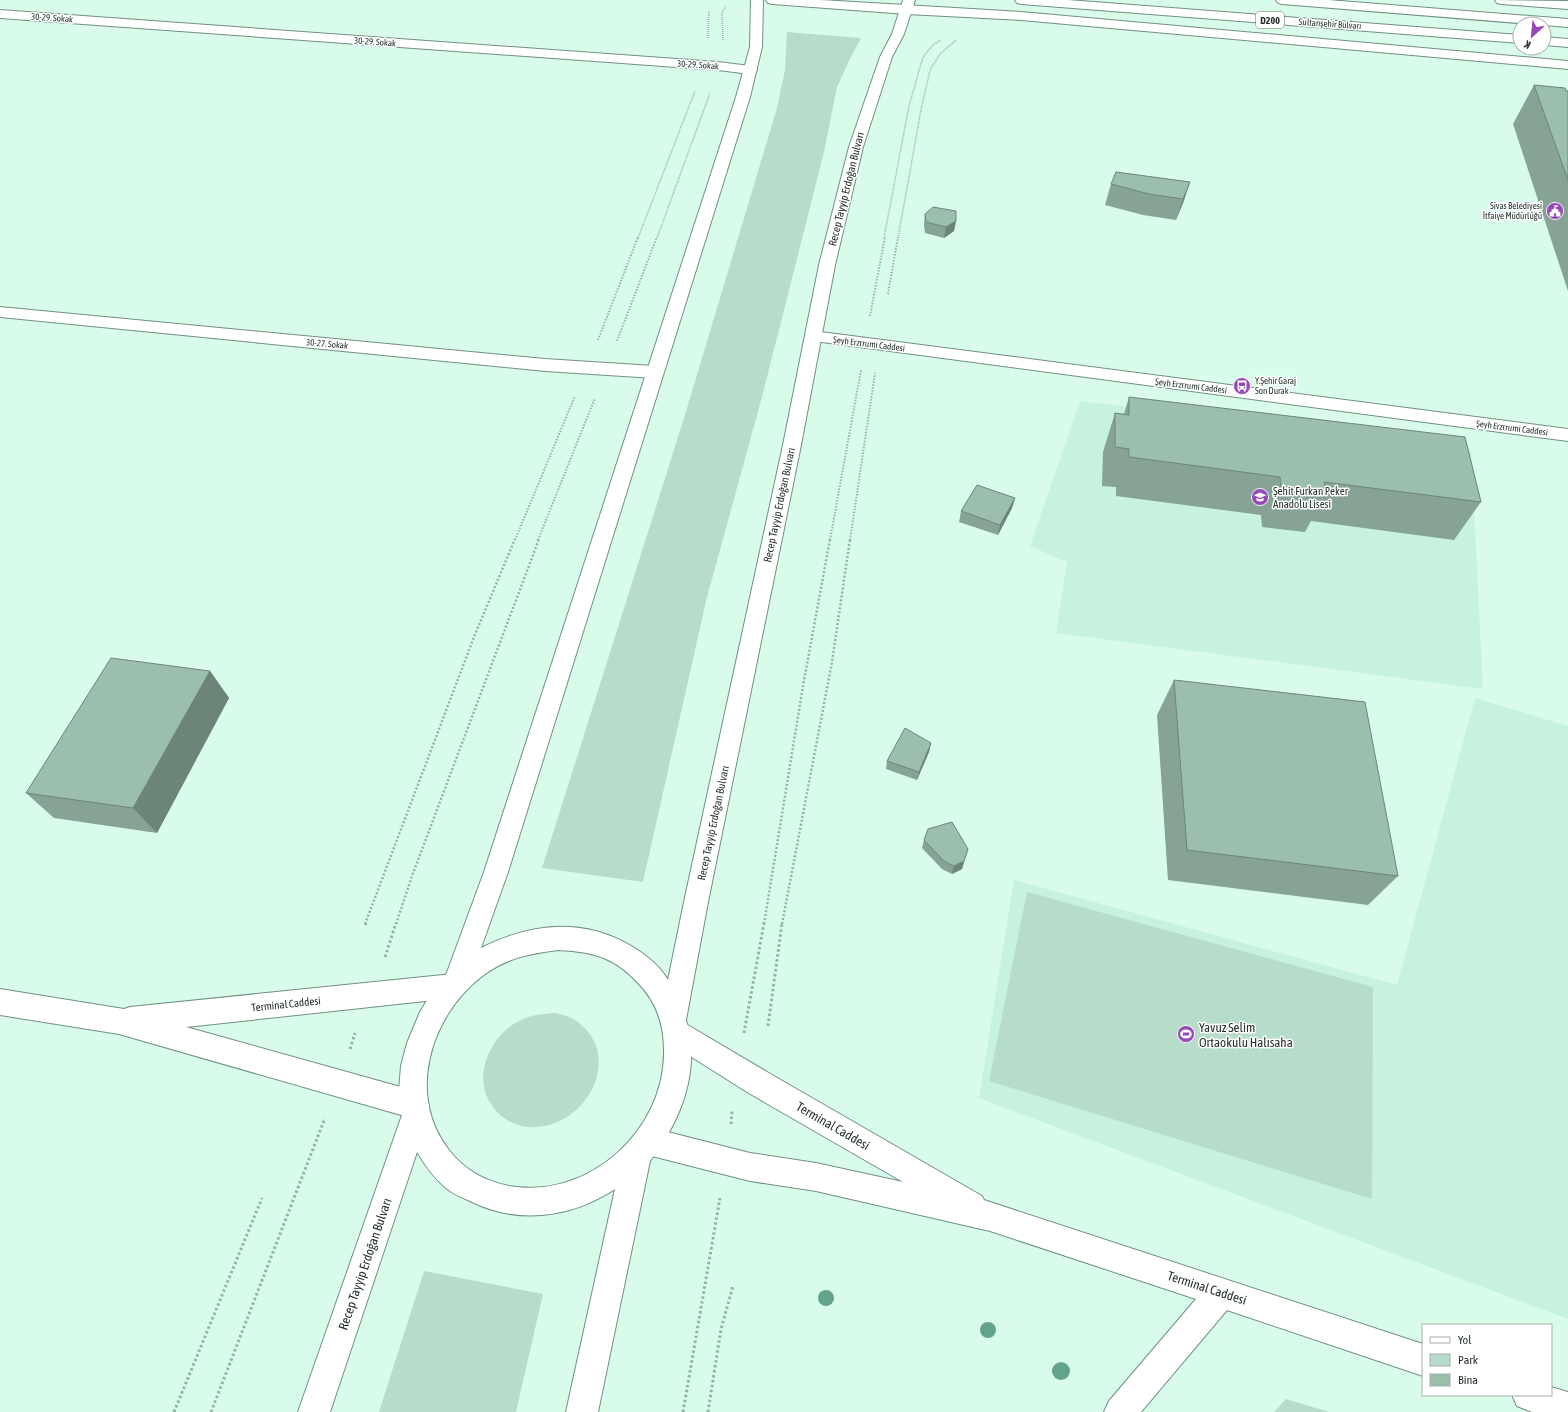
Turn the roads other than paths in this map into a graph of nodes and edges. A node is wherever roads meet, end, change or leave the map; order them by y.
1 (757, 0) edge
2 (772, 0) edge
3 (1021, 0) edge
4 (1282, 0) edge
5 (1501, 0) edge
6 (908, 5) edge
7 (1568, 5) edge
8 (0, 14) edge
9 (1568, 23) edge
10 (1512, 38) edge
11 (1552, 42) edge
12 (1568, 43) edge
13 (1568, 65) edge
14 (750, 70) junction
15 (0, 312) edge
16 (813, 336) junction
17 (654, 372) junction
18 (1568, 435) edge
19 (455, 984) junction
20 (0, 1002) edge
21 (119, 1021) junction
22 (675, 1025) junction
23 (415, 1110) junction
24 (643, 1148) junction
25 (990, 1216) junction
26 (1221, 1293) junction
27 (1422, 1360) edge
28 (1531, 1396) edge
29 (1568, 1408) edge
30 (314, 1412) edge
31 (582, 1412) edge
32 (1120, 1412) edge

1 - 14 main road
2 - 6 main road
3 - 10 main road, Sultanşehir Bulvarı / D200
4 - 9 main road, Sultanşehir Bulvarı / D200
5 - 7 main road
6 - 13 main road
6 - 16 main road, Recep Tayyip Erdoğan Bulvarı
8 - 14 main road, 30-29. Sokak
11 - 12 main road
14 - 17 main road
15 - 17 main road, 30-27. Sokak
16 - 18 main road, Şeyh Erzrrumi Caddesi
16 - 22 main road, Recep Tayyip Erdoğan Bulvarı
17 - 19 main road
19 - 21 main road, Terminal Caddesi
19 - 22 main road
19 - 23 main road
20 - 21 main road, Terminal Caddesi
21 - 23 main road, Terminal Caddesi
22 - 24 main road
22 - 25 main road, Terminal Caddesi
23 - 24 main road
23 - 30 main road, Recep Tayyip Erdoğan Bulvarı
24 - 25 main road, Terminal Caddesi
24 - 31 main road
25 - 26 main road, Terminal Caddesi
26 - 27 main road, Terminal Caddesi
26 - 32 main road
28 - 29 main road

